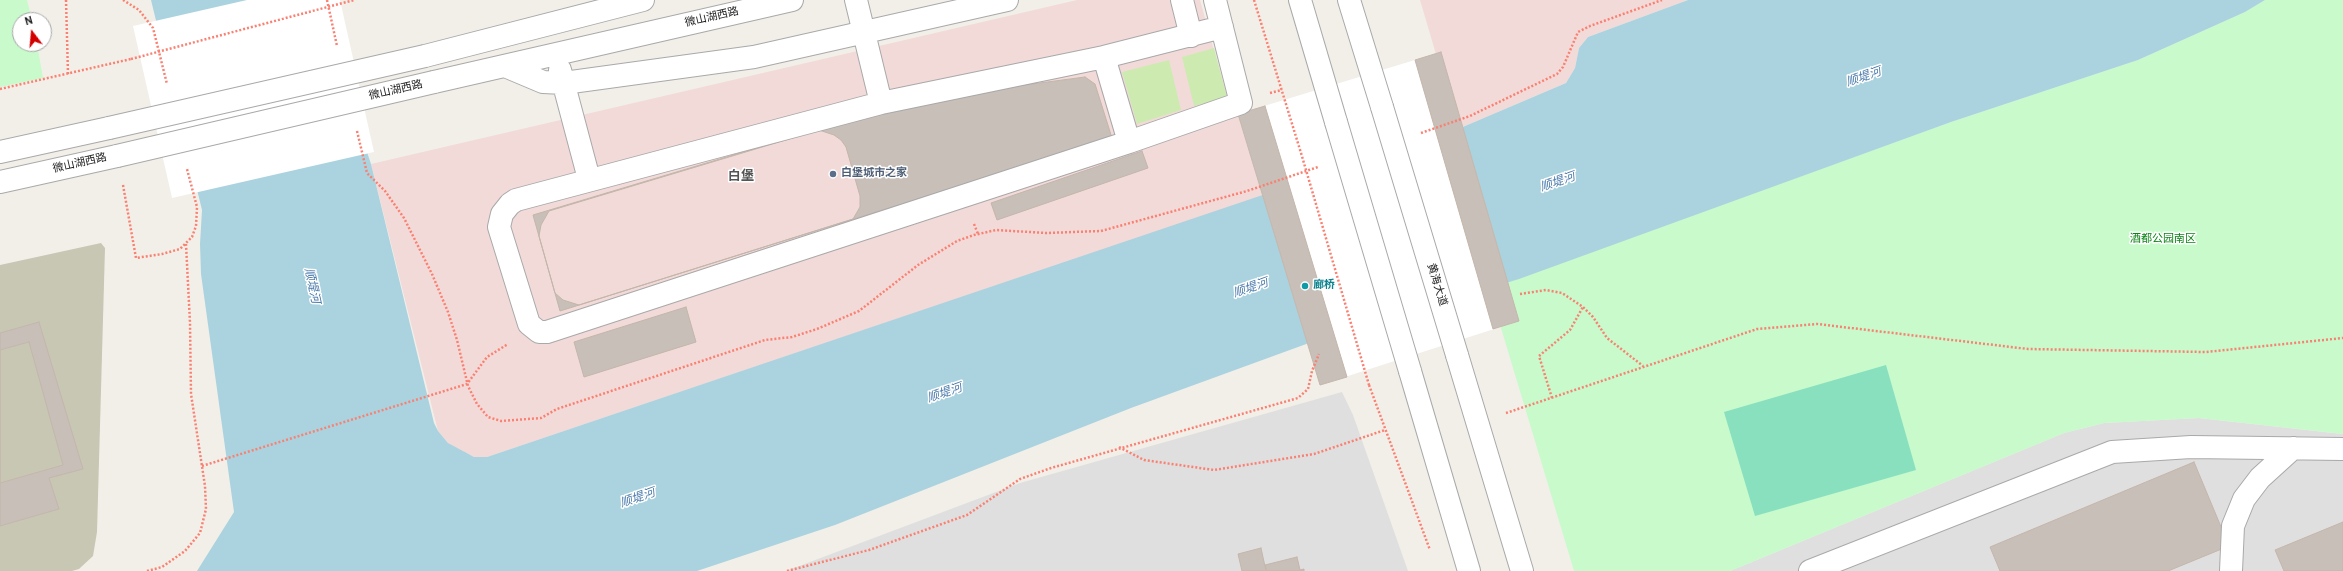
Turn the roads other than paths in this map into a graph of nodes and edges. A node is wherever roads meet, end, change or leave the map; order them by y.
1 (643, 0) edge
2 (792, 0) edge
3 (856, 0) edge
4 (1007, 0) edge
5 (1182, 0) edge
6 (1215, 0) edge
7 (1300, 0) edge
8 (1349, 0) edge
9 (549, 24) junction
10 (1222, 27) junction
11 (652, 32) junction
12 (864, 33) junction
13 (1191, 36) junction
14 (556, 54) junction
15 (1104, 57) junction
16 (505, 66) junction
17 (564, 83) junction
18 (882, 103) junction
19 (1129, 142) junction
20 (0, 152) edge
21 (589, 179) junction
22 (0, 182) edge
23 (2293, 448) junction
24 (2343, 450) edge
25 (1469, 571) edge
26 (1522, 571) edge
27 (1810, 571) edge
28 (2231, 571) edge

1 - 9 street
1 - 11 street
2 - 11 street, 微山湖西路
3 - 12 street
4 - 12 street
5 - 13 street
6 - 10 street
7 - 25 street, bridge
8 - 26 street, 黄海大道, bridge
9 - 14 street
9 - 20 street, bridge
10 - 13 street
10 - 19 street
11 - 14 street, 微山湖西路
12 - 17 street
12 - 18 street
13 - 15 street
14 - 16 street, 微山湖西路
14 - 17 street
15 - 18 street
15 - 19 street
16 - 17 street
16 - 22 street, 微山湖西路, bridge
17 - 21 street
18 - 21 street
19 - 21 street
23 - 24 street
23 - 27 street
23 - 28 street

